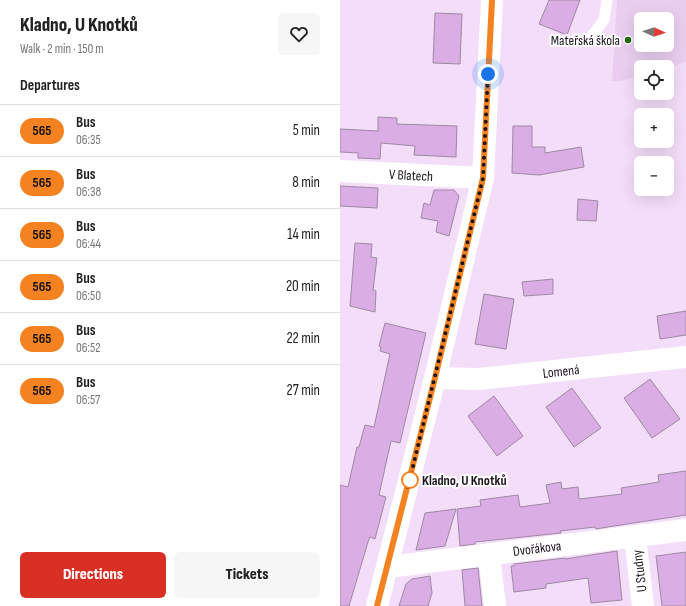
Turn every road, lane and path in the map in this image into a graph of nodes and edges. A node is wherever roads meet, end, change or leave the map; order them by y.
1 (492, 0) edge
2 (607, 0) edge
3 (591, 37) dead end
4 (340, 171) edge
5 (483, 178) junction
6 (686, 357) edge
7 (435, 378) junction
8 (686, 530) edge
9 (635, 537) junction
10 (488, 554) junction
11 (388, 567) junction
12 (377, 606) edge
13 (495, 606) edge
14 (643, 606) edge

1 - 5 street
2 - 3 lane
4 - 5 street, V Blatech
5 - 7 street
6 - 7 street, Lomená
7 - 11 street
8 - 9 street, Dvořákova
9 - 10 street, Dvořákova
9 - 14 street, U Studny
10 - 11 street, Dvořákova
10 - 13 street
11 - 12 street

